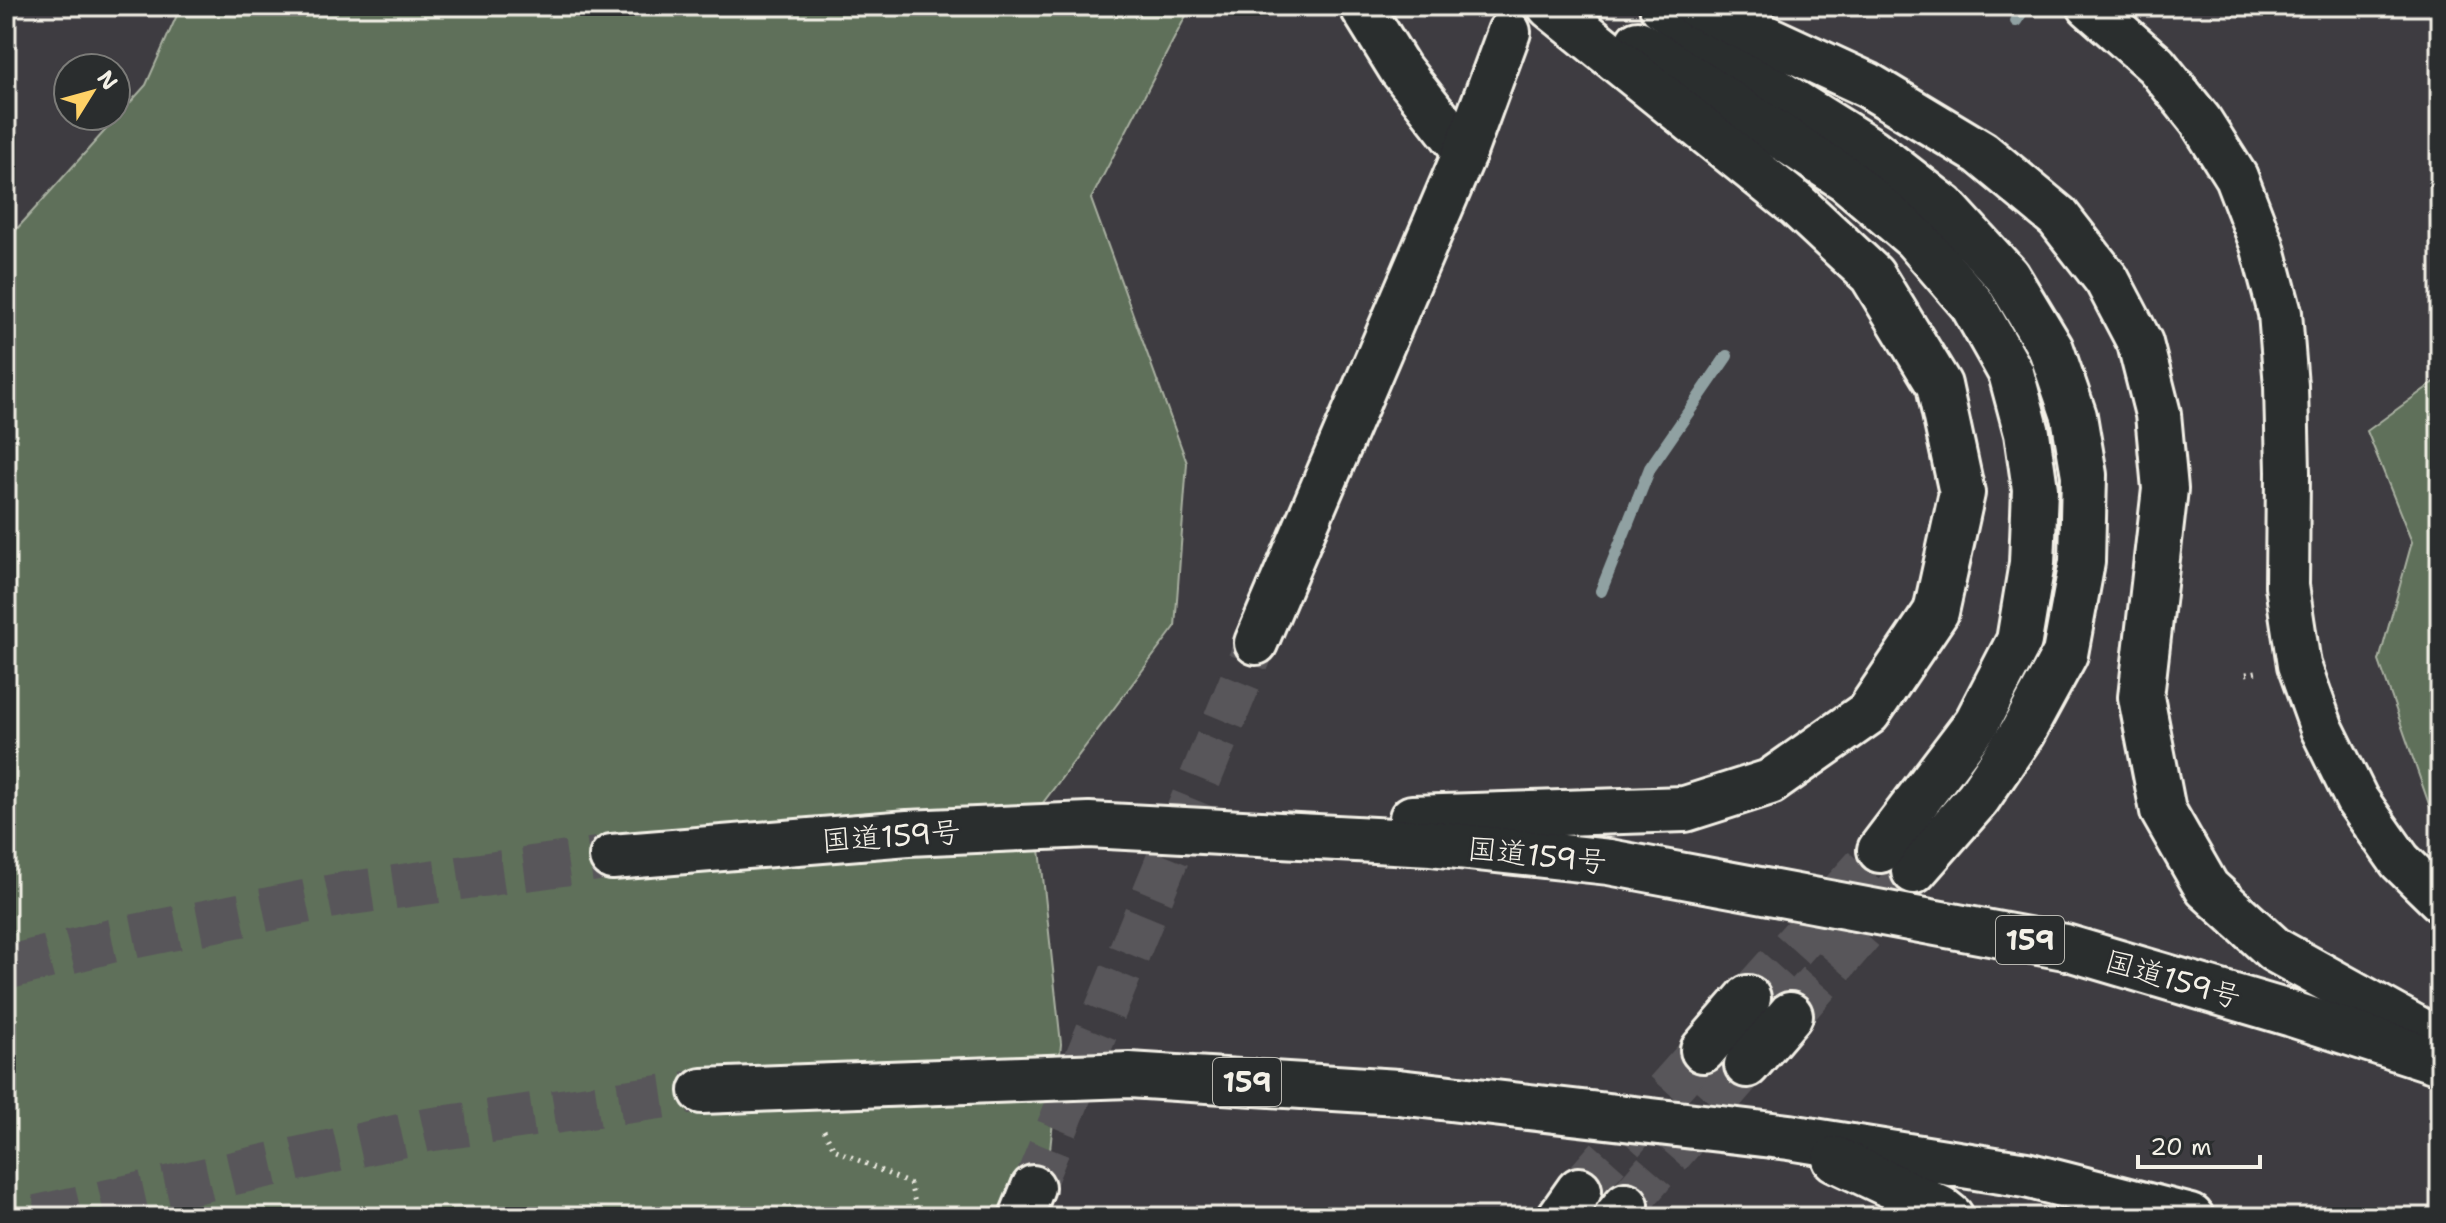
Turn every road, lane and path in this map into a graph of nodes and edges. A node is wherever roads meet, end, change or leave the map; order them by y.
1 (1361, 6) edge
2 (1550, 6) edge
3 (1585, 6) edge
4 (1662, 6) edge
5 (1697, 6) edge
6 (2097, 8) edge
7 (1509, 32) dead end
8 (1465, 152) junction
9 (1256, 643) tunnel mouth
10 (1089, 825) junction
11 (612, 857) tunnel mouth
12 (2440, 900) edge
13 (1748, 998) tunnel mouth
14 (1790, 1015) tunnel mouth
15 (2440, 1041) edge
16 (1703, 1050) tunnel mouth
17 (2440, 1062) edge
18 (1747, 1065) tunnel mouth
19 (702, 1091) tunnel mouth
20 (823, 1129) dead end
21 (1789, 1137) junction
22 (919, 1217) edge
23 (1951, 1217) edge
24 (2191, 1217) edge

1 - 8 street
2 - 10 highway
3 - 4 highway
5 - 15 highway
6 - 12 street
7 - 8 street
8 - 9 street
10 - 11 highway, 国道159号 / 159
10 - 17 highway, 国道159号 / 159
13 - 16 highway
14 - 18 highway
19 - 21 highway, 159
20 - 22 path
21 - 23 highway
21 - 24 highway, 159

